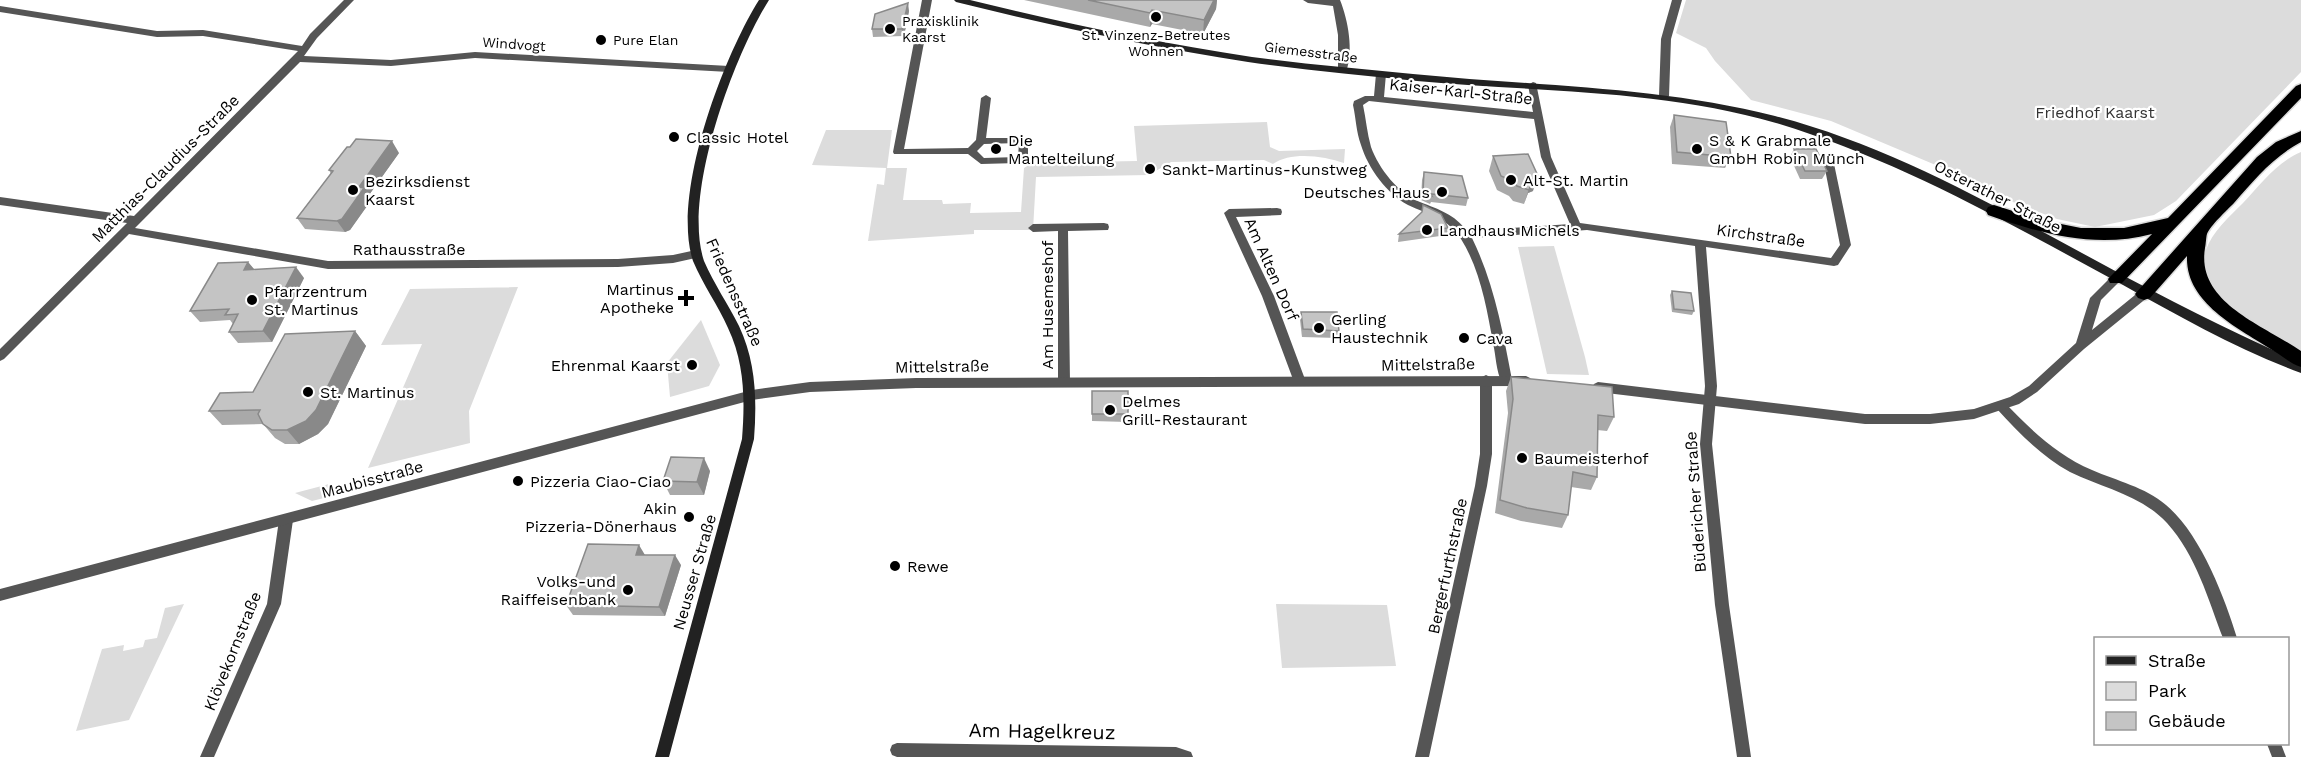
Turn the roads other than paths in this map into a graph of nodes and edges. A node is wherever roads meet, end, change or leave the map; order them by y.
1 (349, 0) edge
2 (764, 0) edge
3 (927, 0) edge
4 (959, 0) edge
5 (1308, 0) edge
6 (1677, 0) edge
7 (1336, 2) edge
8 (0, 9) edge
9 (303, 49) junction
10 (298, 59) junction
11 (729, 69) junction
12 (1343, 70) junction
13 (1381, 74) junction
14 (1533, 86) junction
15 (2301, 89) edge
16 (1664, 96) junction
17 (986, 98) dead end
18 (1379, 99) junction
19 (1539, 116) junction
20 (2301, 136) edge
21 (981, 141) junction
22 (971, 151) junction
23 (1102, 159) dead end
24 (1828, 159) dead end
25 (1023, 160) junction
26 (0, 201) edge
27 (1994, 210) junction
28 (1276, 212) dead end
29 (135, 220) junction
30 (2175, 221) junction
31 (1576, 226) junction
32 (1104, 227) dead end
33 (1033, 228) dead end
34 (1063, 228) junction
35 (125, 230) junction
36 (2200, 230) junction
37 (1466, 235) junction
38 (1700, 243) junction
39 (696, 254) junction
40 (2116, 279) junction
41 (2144, 294) junction
42 (2080, 345) junction
43 (0, 356) edge
44 (2301, 360) edge
45 (2301, 368) edge
46 (1485, 380) junction
47 (1506, 380) junction
48 (1064, 382) junction
49 (1300, 382) junction
50 (1543, 382) edge
51 (1583, 385) edge
52 (752, 395) junction
53 (1710, 400) junction
54 (2001, 406) junction
55 (286, 520) junction
56 (0, 595) edge
57 (2229, 637) edge
58 (897, 750) dead end
59 (207, 757) edge
60 (662, 757) edge
61 (1186, 757) edge
62 (1422, 757) edge
63 (1744, 757) edge

1 - 9 street, Matthias-Claudius-Straße
2 - 11 main road, Friedensstraße
3 - 22 street
4 - 12 main road, Giemesstraße
5 - 7 street
6 - 16 street
7 - 12 street
8 - 9 street
9 - 10 street, Matthias-Claudius-Straße
10 - 11 street, Windvogt
10 - 29 street, Matthias-Claudius-Straße
11 - 39 main road, Friedensstraße
12 - 13 main road, Giemesstraße
13 - 14 main road, Giemesstraße
13 - 18 street, Kaiser-Karl-Straße
14 - 16 main road, Giemesstraße
14 - 19 street
15 - 30 highway
16 - 27 main road, Osterather Straße
17 - 21 street
18 - 19 street, Kaiser-Karl-Straße
18 - 37 street, Kaiser-Karl-Straße
19 - 31 street
20 - 36 highway
21 - 22 street
21 - 25 street
22 - 25 street
23 - 25 street
24 - 38 street, Kirchstraße
26 - 29 street
27 - 30 highway
27 - 40 main road, Osterather Straße
28 - 49 street, Am Alten Dorf
29 - 35 street, Matthias-Claudius-Straße
30 - 40 highway
31 - 37 street, Kirchstraße
31 - 38 street, Kirchstraße
32 - 34 street, Am Husemeshof
33 - 34 street, Am Husemeshof
34 - 48 street, Am Husemeshof
35 - 39 street, Rathausstraße
35 - 43 street, Matthias-Claudius-Straße
36 - 41 highway
36 - 44 highway
37 - 47 street, Kaiser-Karl-Straße
38 - 53 street, Büdericher Straße
39 - 52 main road, Friedensstraße
40 - 41 main road, Osterather Straße
40 - 42 street
41 - 42 street
41 - 45 main road, Osterather Straße
42 - 54 street
46 - 47 street, Mittelstraße
46 - 49 street, Mittelstraße
46 - 62 street, Bergerfurthstraße
47 - 50 street, Mittelstraße
48 - 49 street, Mittelstraße
48 - 52 street, Mittelstraße
51 - 53 street
52 - 55 street, Maubisstraße
52 - 60 main road, Neusser Straße
53 - 54 street
53 - 63 street, Büdericher Straße
54 - 57 street
55 - 56 street, Maubisstraße
55 - 59 street, Klövekornstraße
58 - 61 street, Am Hagelkreuz

